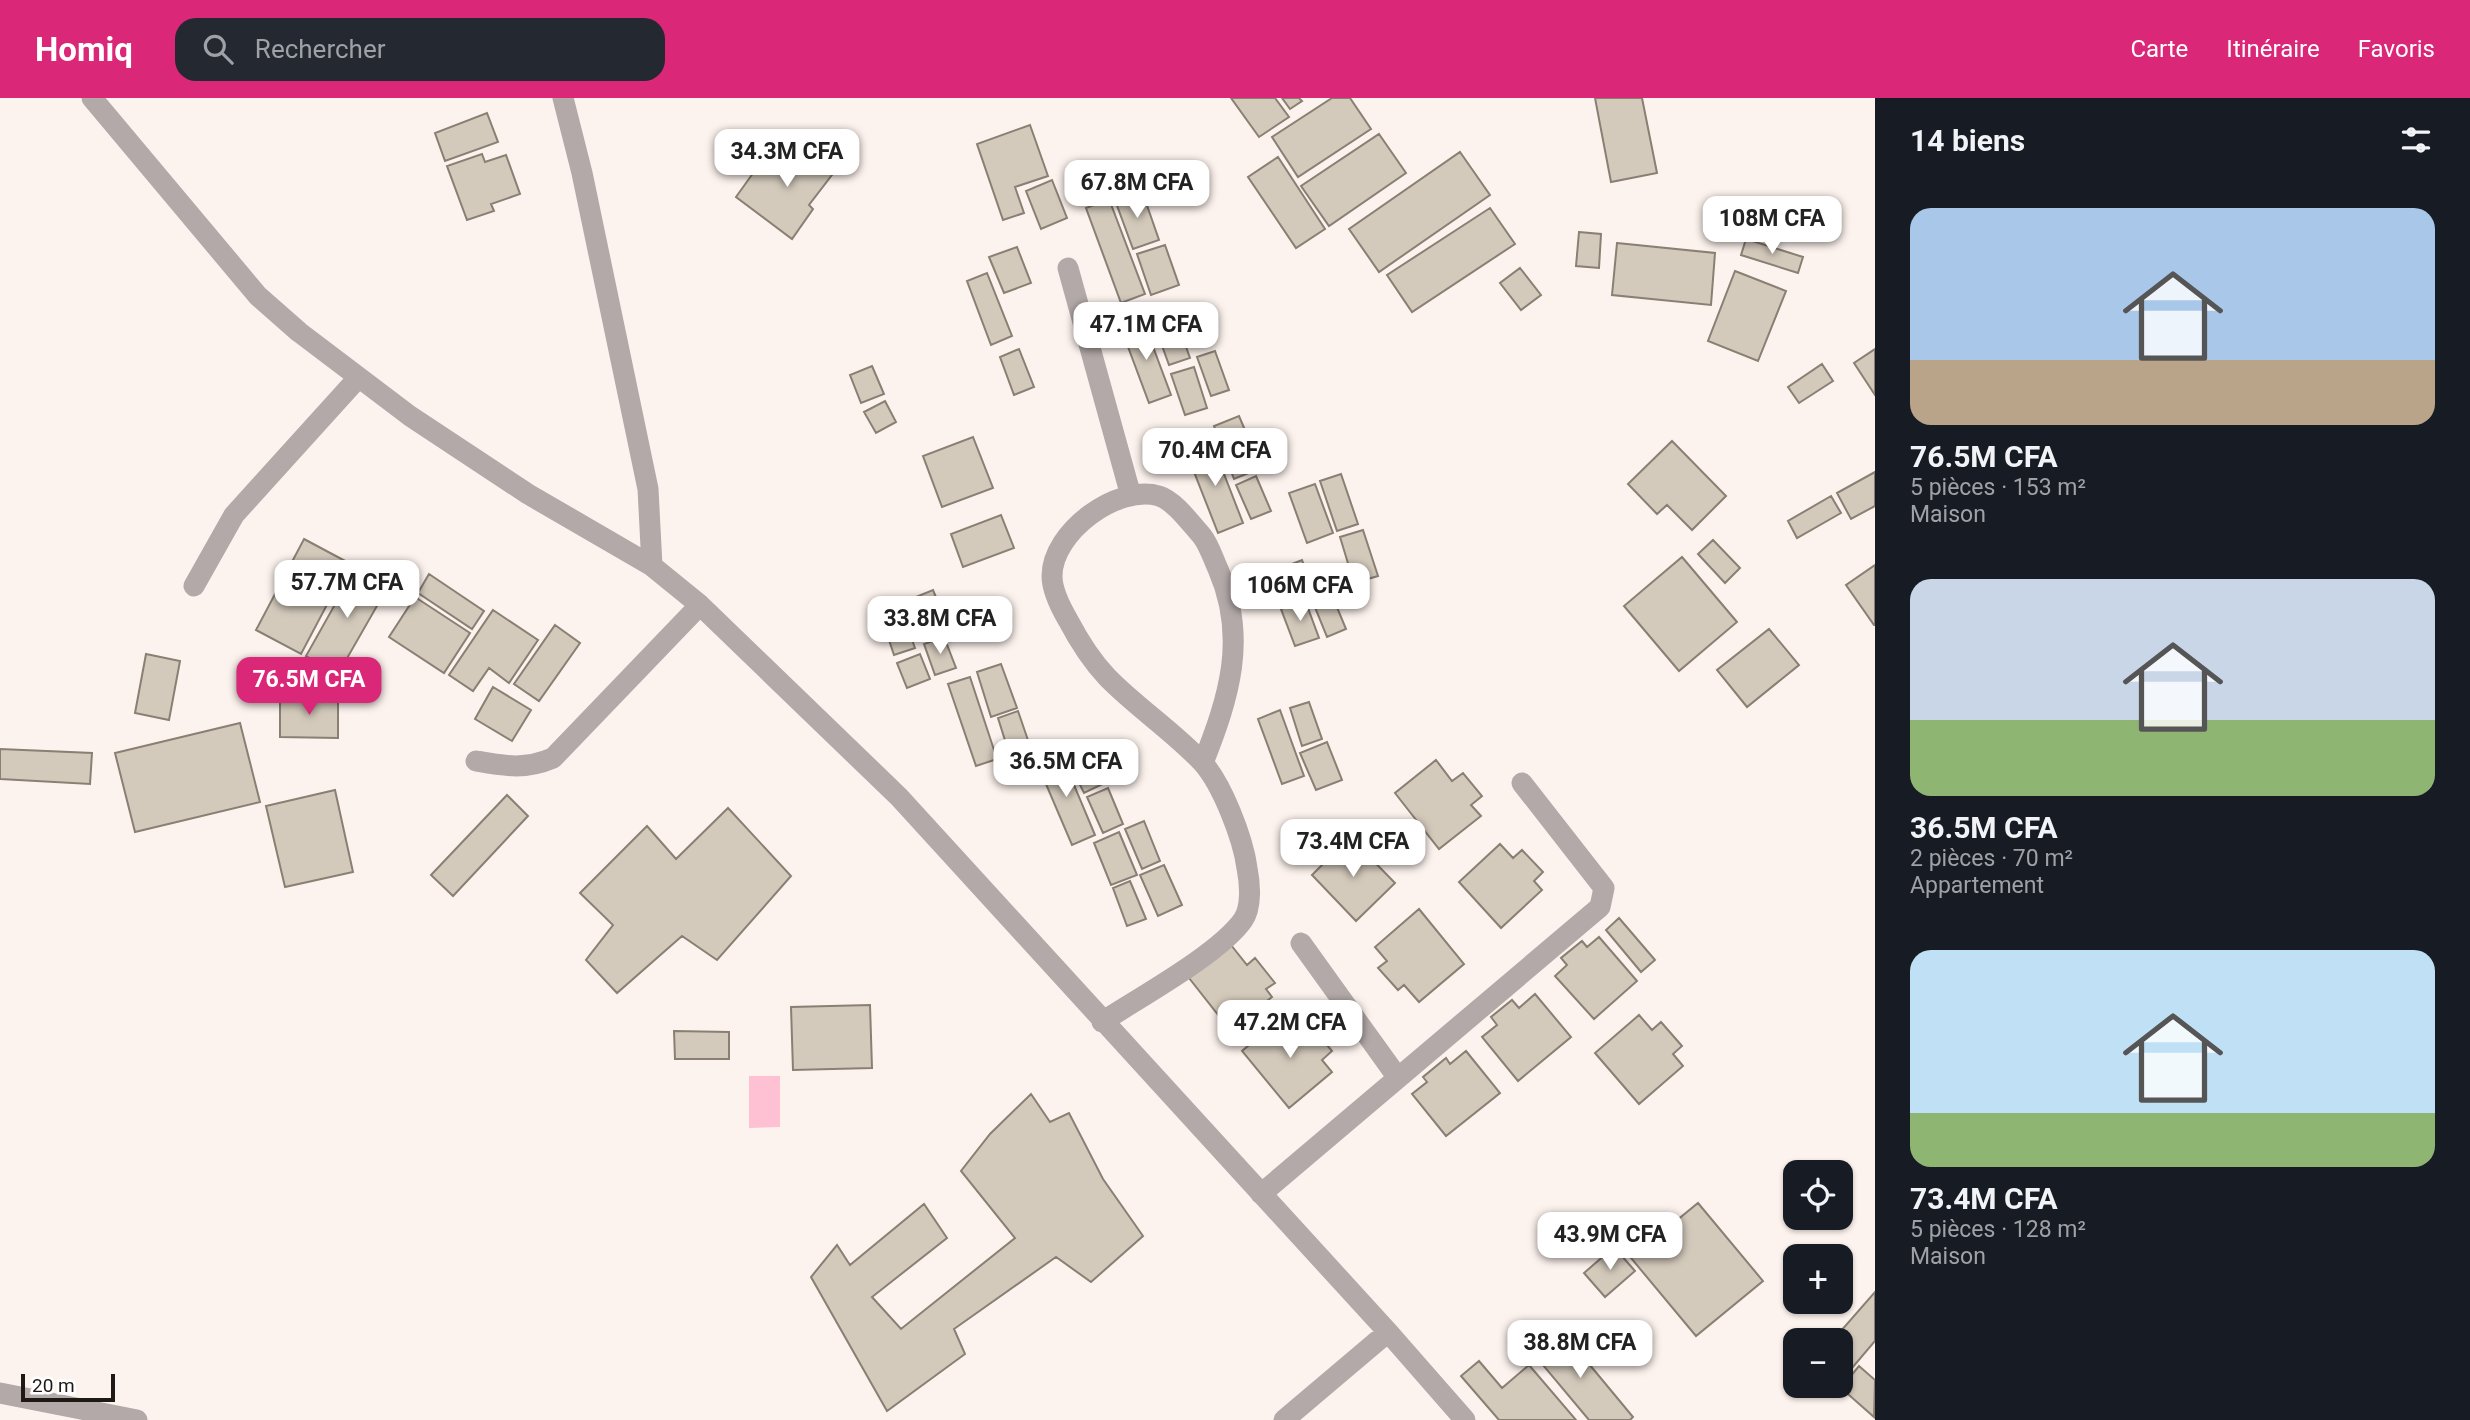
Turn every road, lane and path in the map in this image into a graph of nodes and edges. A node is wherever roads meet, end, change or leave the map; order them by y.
1 (92, 98) edge
2 (563, 98) edge
3 (1068, 268) dead end
4 (358, 378) junction
5 (1131, 496) junction
6 (652, 566) junction
7 (194, 586) dead end
8 (700, 605) junction
9 (476, 761) dead end
10 (1203, 763) junction
11 (1522, 783) dead end
12 (1301, 943) dead end
13 (1102, 1022) junction
14 (1398, 1078) junction
15 (1261, 1194) junction
16 (1388, 1332) junction
17 (0, 1393) edge
18 (137, 1420) edge
19 (1284, 1420) edge
20 (1465, 1420) edge

1 - 4 street
2 - 6 street
3 - 5 street
4 - 6 street
4 - 7 street
5 - 10 street
5 - 10 street
6 - 8 street
8 - 9 street
8 - 13 street
10 - 13 street
11 - 14 street
12 - 14 street
13 - 15 street
14 - 15 street
15 - 16 street
16 - 19 street
16 - 20 street
17 - 18 street

